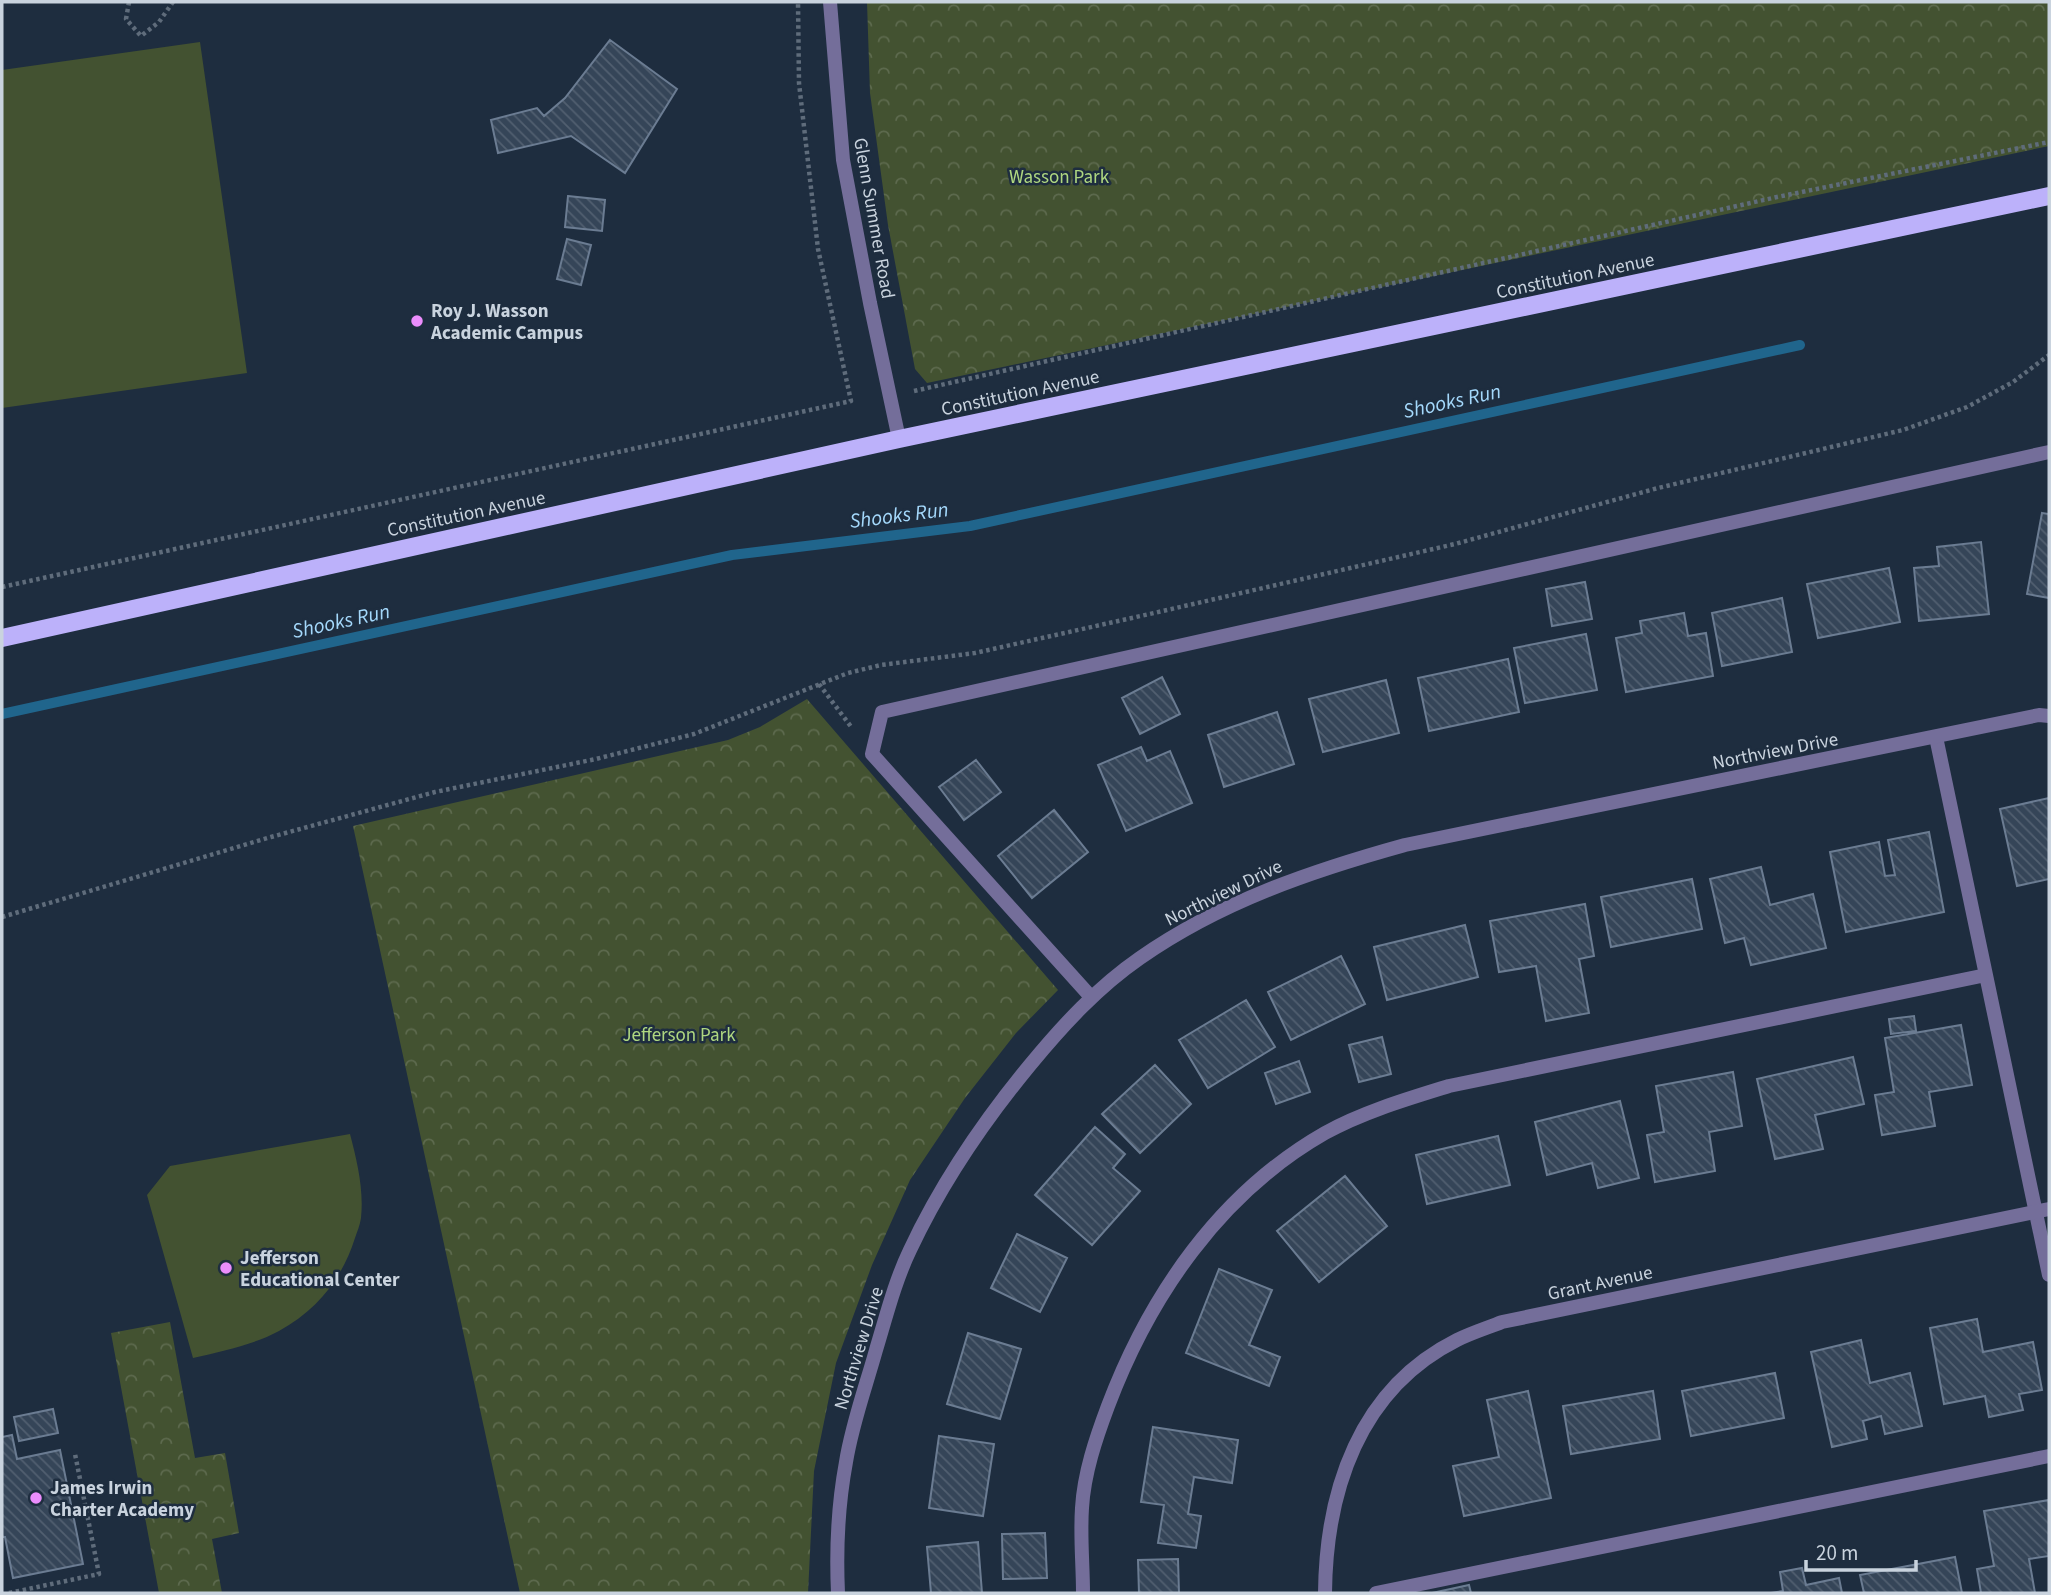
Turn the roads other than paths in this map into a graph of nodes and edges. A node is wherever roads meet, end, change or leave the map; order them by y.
1 (830, 2) edge
2 (2049, 196) edge
3 (899, 439) junction
4 (2049, 452) edge
5 (2, 638) edge
6 (2044, 716) edge
7 (1936, 737) junction
8 (1986, 975) junction
9 (1091, 997) junction
10 (2043, 1210) edge
11 (2049, 1275) edge
12 (2049, 1456) edge
13 (838, 1593) edge
14 (1083, 1593) edge
15 (1325, 1593) edge
16 (1376, 1593) edge

1 - 3 street, Glenn Summer Road
2 - 3 main road, Constitution Avenue
3 - 5 main road, Constitution Avenue
4 - 9 street
6 - 7 street, Northview Drive
7 - 8 street
7 - 9 street, Northview Drive
8 - 10 street
8 - 14 street
9 - 13 street, Northview Drive
10 - 11 street
10 - 15 street, Grant Avenue
12 - 16 street

